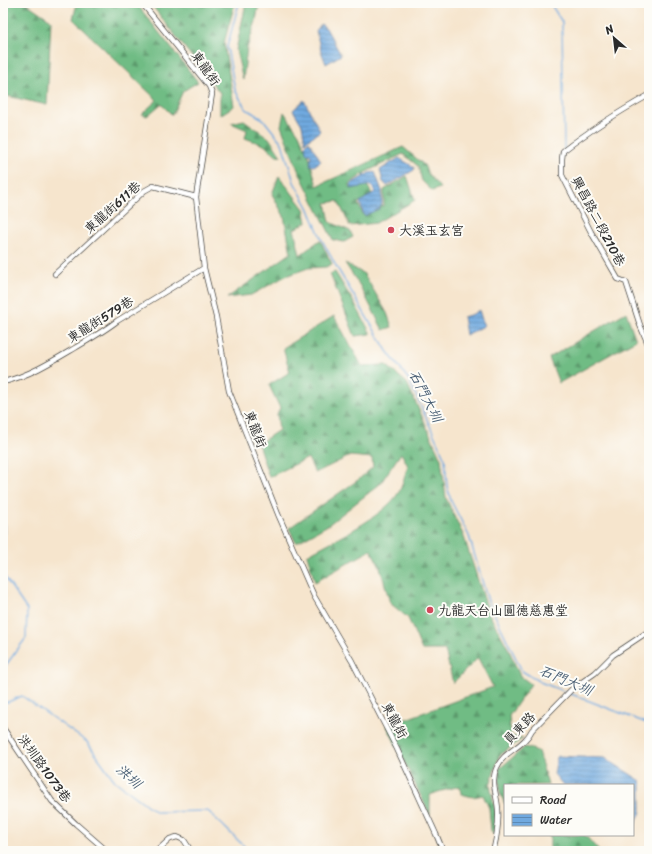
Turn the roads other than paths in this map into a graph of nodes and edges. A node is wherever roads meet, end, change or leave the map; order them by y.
1 (142, 3) edge
2 (649, 95) edge
3 (196, 197) junction
4 (204, 268) junction
5 (55, 274) dead end
6 (649, 346) edge
7 (3, 382) edge
8 (649, 631) edge
9 (3, 728) edge
10 (107, 851) edge
11 (157, 851) edge
12 (191, 851) edge
13 (443, 851) edge
14 (492, 851) edge

1 - 3 street, 東龍街
2 - 6 street, 興昌路二段210巷
3 - 4 street, 東龍街
3 - 5 street, 東龍街611巷
4 - 7 street, 東龍街579巷
4 - 13 street, 東龍街
8 - 14 street, 員東路
9 - 10 street, 洪圳路1073巷
11 - 12 street

